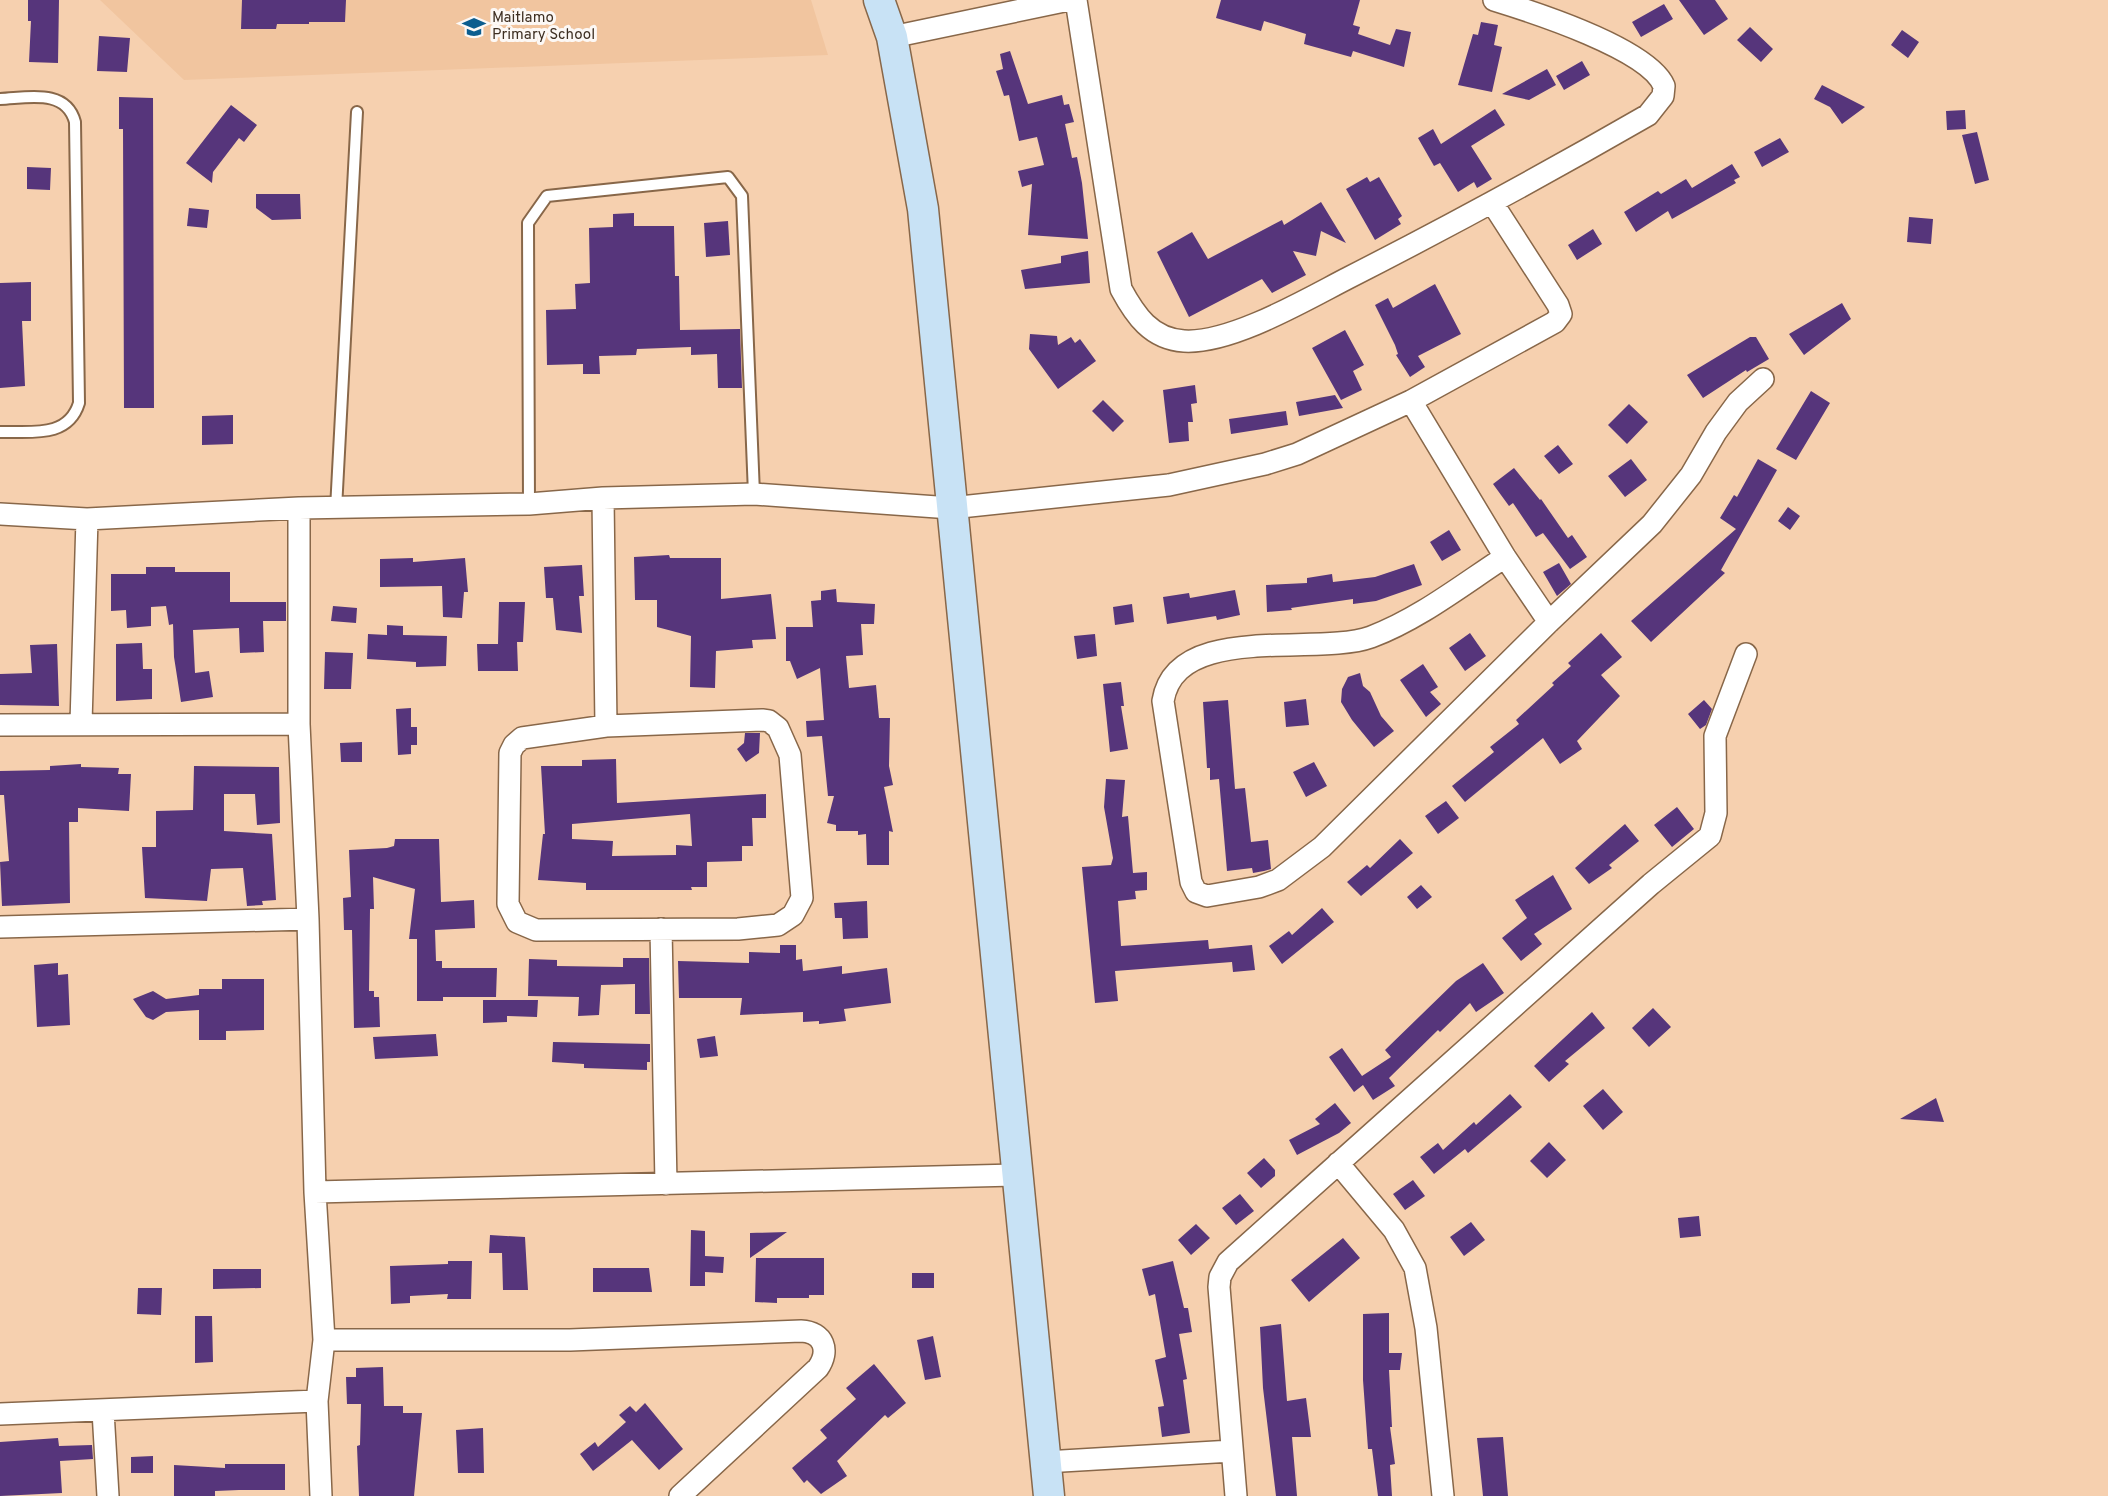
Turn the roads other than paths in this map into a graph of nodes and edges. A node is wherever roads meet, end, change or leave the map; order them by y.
1 (879, 0) edge
2 (1069, 0) edge
3 (1076, 0) edge
4 (1494, 0) edge
5 (892, 37) junction
6 (0, 99) edge
7 (357, 112) dead end
8 (1493, 204) junction
9 (1763, 379) dead end
10 (1411, 401) junction
11 (0, 432) edge
12 (754, 494) junction
13 (603, 498) junction
14 (529, 504) junction
15 (299, 508) junction
16 (951, 508) junction
17 (336, 509) junction
18 (0, 514) edge
19 (87, 519) junction
20 (1505, 558) junction
21 (1549, 622) junction
22 (1746, 654) dead end
23 (81, 723) junction
24 (299, 724) junction
25 (0, 725) edge
26 (606, 726) junction
27 (308, 919) junction
28 (0, 927) edge
29 (661, 928) junction
30 (1338, 1163) junction
31 (1015, 1175) junction
32 (666, 1184) junction
33 (315, 1192) junction
34 (324, 1340) junction
35 (317, 1401) junction
36 (103, 1411) junction
37 (0, 1414) edge
38 (1232, 1451) junction
39 (1045, 1462) junction
40 (108, 1496) edge
41 (321, 1496) edge
42 (680, 1496) edge
43 (1048, 1496) edge
44 (1236, 1496) edge
45 (1443, 1496) edge

1 - 5 street
2 - 5 street
3 - 8 street
4 - 8 street
5 - 16 street
6 - 11 lane
7 - 17 lane
8 - 10 street
9 - 21 street
10 - 16 street
10 - 20 street
12 - 13 street
12 - 14 lane
12 - 16 street
13 - 14 street
13 - 26 street
14 - 17 street
15 - 17 street
15 - 19 street
15 - 24 street
16 - 31 street
18 - 19 street
19 - 23 street
20 - 21 street
20 - 21 street
22 - 30 street
23 - 24 street
23 - 25 street
24 - 27 street
26 - 29 street
26 - 29 street
27 - 28 street
27 - 33 street
29 - 32 street
30 - 38 street
30 - 45 street
31 - 32 street
31 - 39 street
32 - 33 street
33 - 34 street
34 - 35 street
34 - 42 street
35 - 36 street
35 - 41 street
36 - 37 street
36 - 40 street
38 - 39 street
38 - 44 street
39 - 43 street

